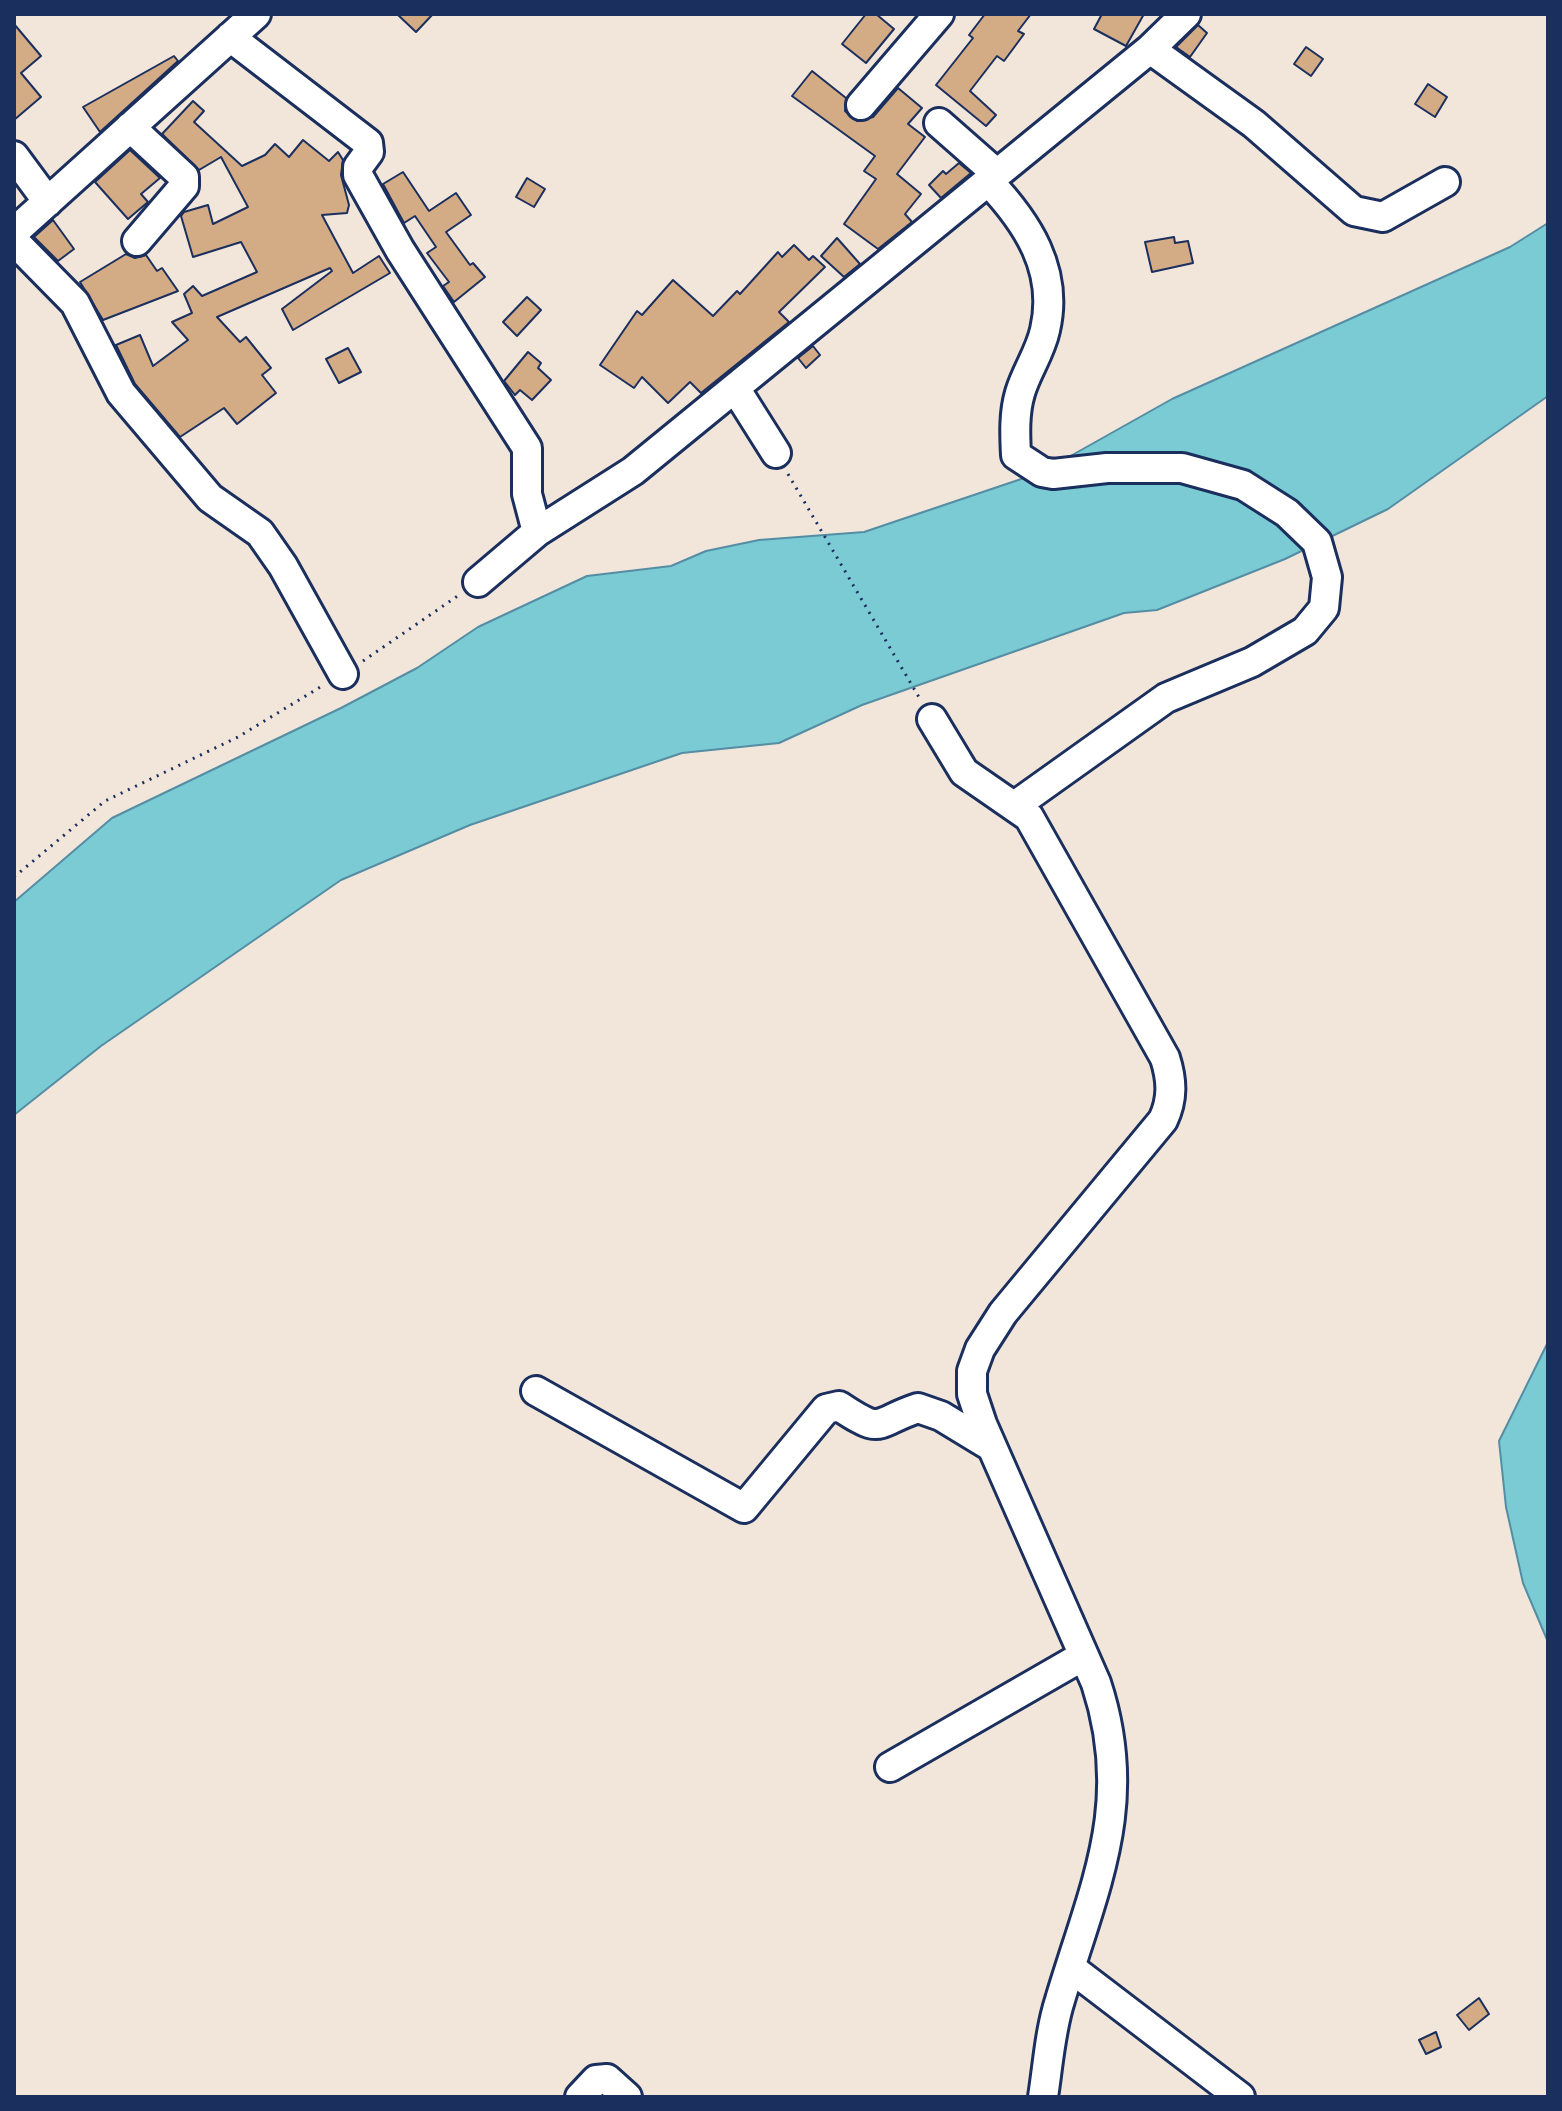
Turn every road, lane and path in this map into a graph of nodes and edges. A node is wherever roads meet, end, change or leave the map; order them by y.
1 (256, 14) edge
2 (939, 14) edge
3 (1186, 14) edge
4 (230, 37) junction
5 (1150, 49) junction
6 (861, 105) dead end
7 (939, 123) dead end
8 (130, 127) junction
9 (14, 156) edge
10 (992, 178) junction
11 (1445, 182) dead end
12 (48, 202) junction
13 (14, 232) edge
14 (14, 241) edge
15 (137, 241) dead end
16 (735, 388) junction
17 (776, 453) joint
18 (537, 532) junction
19 (478, 582) joint
20 (343, 674) junction
21 (932, 719) joint
22 (1016, 805) junction
23 (14, 877) edge
24 (536, 1391) dead end
25 (992, 1447) junction
26 (1083, 1656) junction
27 (890, 1767) dead end
28 (1071, 1968) junction
29 (580, 2097) edge
30 (627, 2097) edge
31 (1043, 2097) edge
32 (1240, 2097) edge

1 - 4 street
2 - 6 street
3 - 5 street
4 - 8 street
4 - 18 street
5 - 10 street
5 - 11 street
7 - 10 street
8 - 12 street
8 - 15 street
9 - 12 street
10 - 16 street
10 - 22 street
12 - 13 street
14 - 20 street
16 - 17 street
16 - 18 street
17 - 21 path
18 - 19 street
19 - 20 path
20 - 23 path
21 - 22 street
22 - 25 street
24 - 25 street
25 - 26 street
26 - 27 street
26 - 28 street
28 - 31 street
28 - 32 street
29 - 30 street

